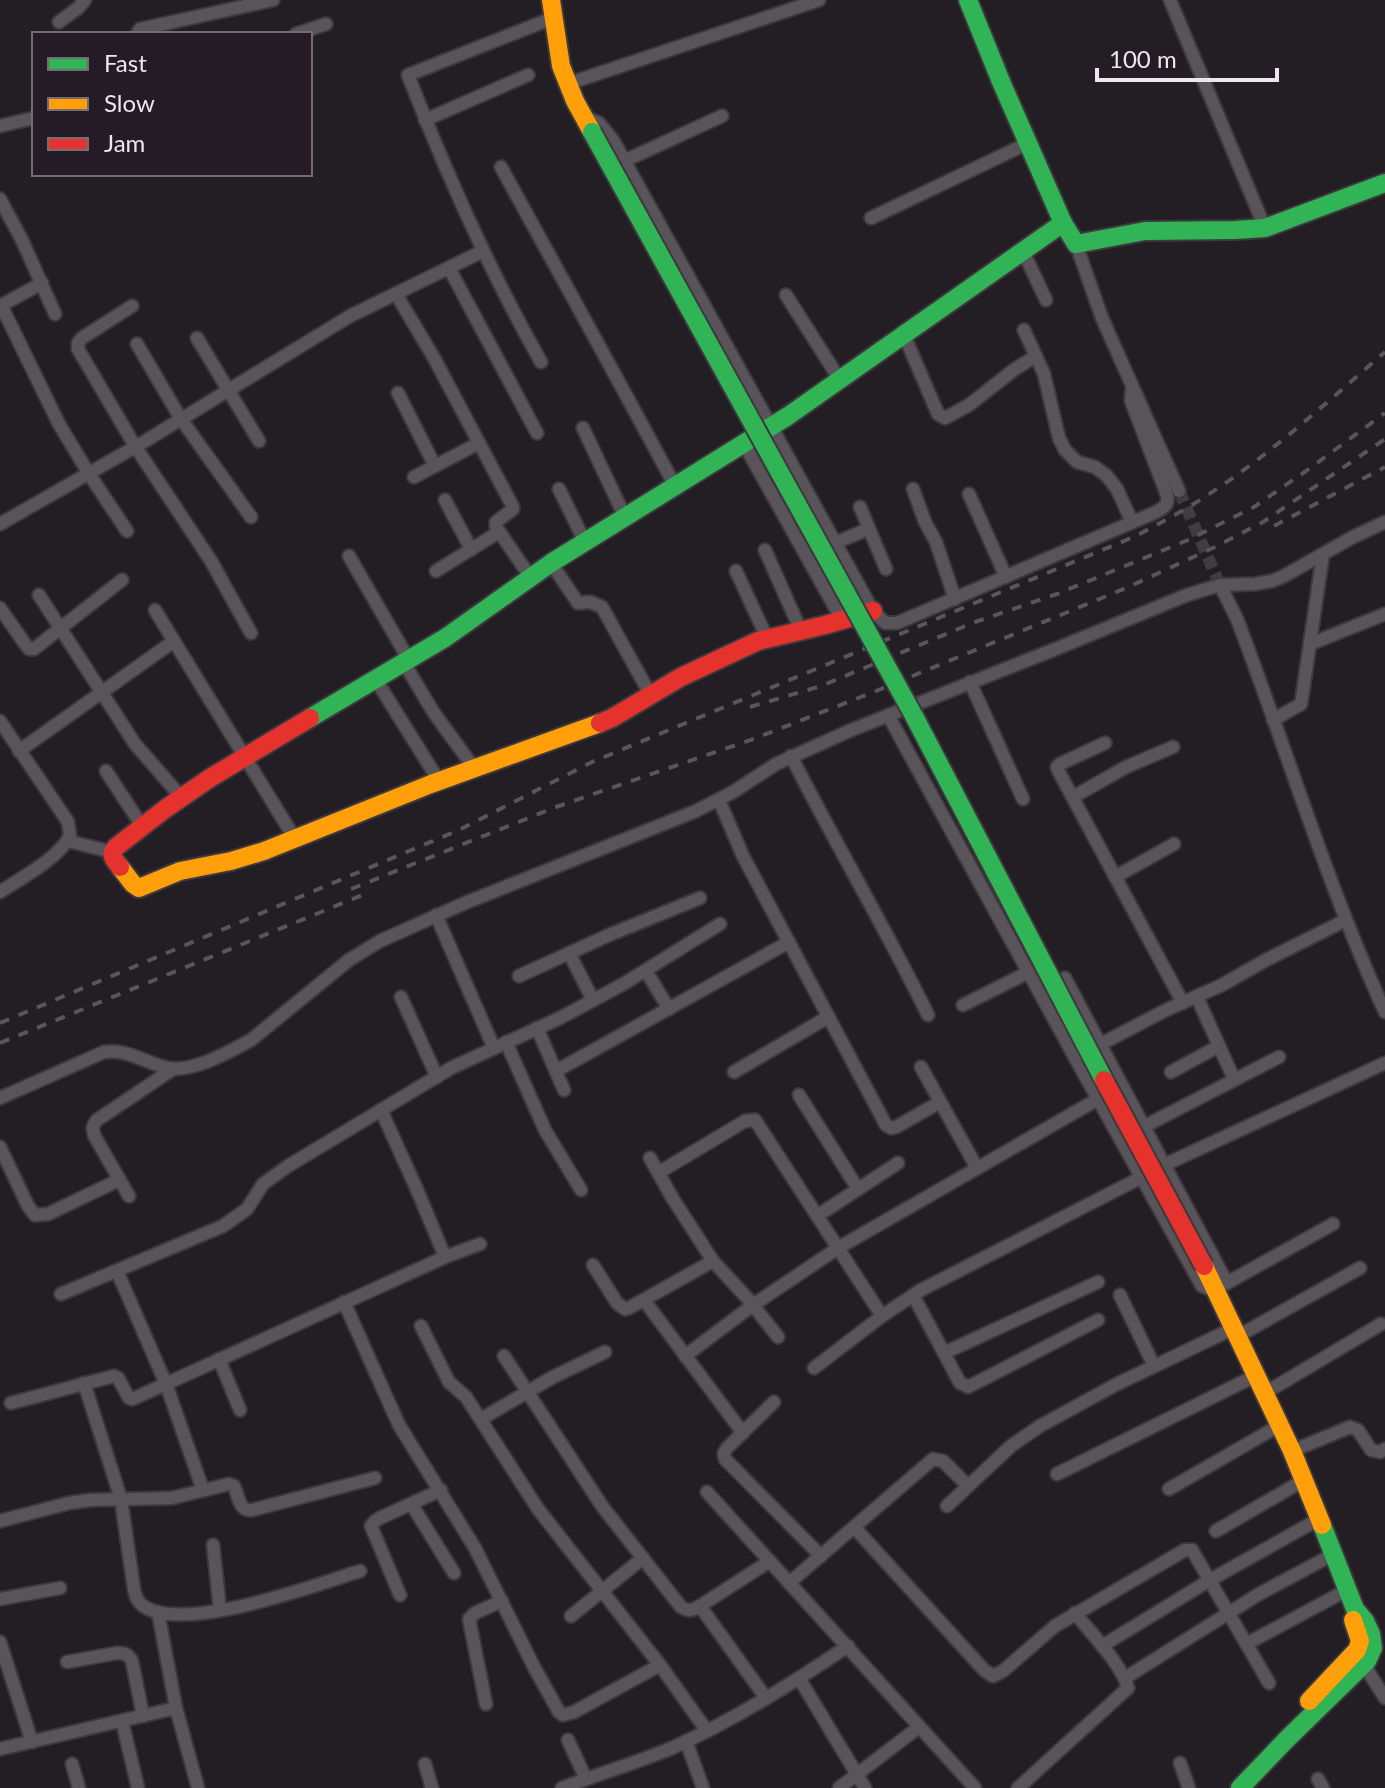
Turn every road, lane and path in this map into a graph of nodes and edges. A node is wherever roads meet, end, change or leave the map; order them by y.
1 (85, 0) edge
2 (273, 0) edge
3 (819, 0) edge
4 (968, 0) edge
5 (1170, 0) edge
6 (552, 9) edge
7 (59, 22) dead end
8 (326, 24) dead end
9 (138, 32) edge
10 (302, 32) edge
11 (528, 75) dead end
12 (567, 84) junction
13 (722, 116) dead end
14 (32, 118) edge
15 (425, 120) junction
16 (588, 124) junction
17 (0, 126) edge
18 (1028, 143) junction
19 (624, 161) junction
20 (501, 167) dead end
21 (1385, 183) edge
22 (0, 199) edge
23 (871, 218) dead end
24 (1063, 223) junction
25 (1265, 228) junction
26 (1076, 244) junction
27 (483, 251) junction
28 (1023, 251) junction
29 (449, 268) junction
30 (42, 283) junction
31 (396, 294) junction
32 (786, 295) dead end
33 (1046, 300) dead end
34 (0, 305) edge
35 (132, 306) dead end
36 (55, 314) dead end
37 (1024, 330) dead end
38 (904, 335) junction
39 (197, 338) dead end
40 (137, 344) dead end
41 (1036, 356) junction
42 (541, 362) dead end
43 (840, 380) junction
44 (1132, 387) junction
45 (228, 390) junction
46 (398, 393) dead end
47 (181, 419) junction
48 (772, 427) junction
49 (583, 428) dead end
50 (537, 433) dead end
51 (259, 441) dead end
52 (479, 443) junction
53 (744, 444) junction
54 (135, 446) junction
55 (435, 466) junction
56 (89, 474) junction
57 (414, 477) dead end
58 (675, 486) junction
59 (559, 489) dead end
60 (913, 489) dead end
61 (1179, 491) tunnel mouth
62 (969, 494) dead end
63 (445, 500) dead end
64 (860, 507) dead end
65 (251, 517) dead end
66 (625, 517) junction
67 (1132, 522) junction
68 (1385, 522) edge
69 (0, 524) edge
70 (868, 529) junction
71 (127, 531) dead end
72 (499, 532) junction
73 (585, 542) junction
74 (835, 543) junction
75 (471, 549) junction
76 (765, 550) dead end
77 (1323, 554) junction
78 (349, 556) dead end
79 (551, 563) junction
80 (886, 569) dead end
81 (436, 571) dead end
82 (736, 571) dead end
83 (1006, 577) junction
84 (531, 578) junction
85 (122, 580) dead end
86 (1220, 585) junction
87 (39, 595) dead end
88 (955, 599) junction
89 (0, 608) edge
90 (155, 610) dead end
91 (873, 611) junction
92 (1385, 614) edge
93 (842, 620) junction
94 (61, 629) junction
95 (801, 631) junction
96 (251, 633) dead end
97 (767, 638) junction
98 (174, 641) junction
99 (1310, 644) junction
100 (406, 662) junction
101 (376, 680) junction
102 (970, 682) junction
103 (100, 692) junction
104 (650, 694) junction
105 (888, 715) junction
106 (1273, 720) junction
107 (0, 721) edge
108 (1105, 743) dead end
109 (1173, 747) dead end
110 (19, 751) junction
111 (791, 756) junction
112 (245, 757) junction
113 (474, 768) junction
114 (106, 771) dead end
115 (439, 781) junction
116 (1073, 797) junction
117 (182, 798) junction
118 (1023, 799) dead end
119 (719, 800) junction
120 (142, 826) junction
121 (295, 839) junction
122 (68, 841) junction
123 (1174, 844) dead end
124 (112, 852) junction
125 (1115, 877) junction
126 (0, 892) edge
127 (700, 898) dead end
128 (436, 915) junction
129 (1346, 920) junction
130 (720, 924) dead end
131 (789, 942) junction
132 (569, 953) junction
133 (646, 971) junction
134 (1029, 972) junction
135 (519, 976) dead end
136 (1065, 978) dead end
137 (401, 997) dead end
138 (1197, 997) junction
139 (593, 1000) junction
140 (1183, 1003) junction
141 (963, 1005) dead end
142 (669, 1009) junction
143 (1385, 1012) edge
144 (928, 1015) dead end
145 (828, 1017) junction
146 (537, 1028) junction
147 (1101, 1044) junction
148 (500, 1045) junction
149 (1219, 1046) junction
150 (1279, 1057) dead end
151 (1385, 1063) edge
152 (921, 1067) dead end
153 (173, 1069) junction
154 (556, 1071) junction
155 (734, 1072) dead end
156 (1171, 1072) dead end
157 (437, 1077) junction
158 (1234, 1079) junction
159 (564, 1090) dead end
160 (799, 1095) dead end
161 (0, 1098) edge
162 (1098, 1099) junction
163 (940, 1102) junction
164 (381, 1110) junction
165 (1145, 1126) junction
166 (0, 1147) edge
167 (650, 1158) dead end
168 (898, 1163) dead end
169 (1164, 1165) junction
170 (977, 1168) junction
171 (658, 1173) junction
172 (1142, 1177) junction
173 (119, 1180) junction
174 (858, 1189) junction
175 (581, 1190) dead end
176 (129, 1196) dead end
177 (817, 1216) junction
178 (1333, 1224) dead end
179 (480, 1244) dead end
180 (838, 1248) junction
181 (445, 1257) junction
182 (713, 1261) junction
183 (593, 1265) dead end
184 (1360, 1268) dead end
185 (117, 1271) junction
186 (1098, 1282) dead end
187 (1221, 1286) junction
188 (61, 1294) dead end
189 (913, 1295) junction
190 (1120, 1295) dead end
191 (644, 1300) junction
192 (344, 1302) junction
193 (753, 1305) junction
194 (882, 1316) junction
195 (1098, 1320) dead end
196 (1381, 1324) dead end
197 (421, 1326) dead end
198 (1236, 1332) junction
199 (778, 1337) dead end
200 (605, 1352) dead end
201 (944, 1353) junction
202 (504, 1356) dead end
203 (685, 1356) junction
204 (219, 1359) junction
205 (1154, 1366) junction
206 (814, 1368) dead end
207 (1257, 1375) junction
208 (84, 1383) junction
209 (166, 1384) junction
210 (526, 1392) junction
211 (1265, 1393) junction
212 (774, 1402) dead end
213 (11, 1403) dead end
214 (240, 1410) dead end
215 (481, 1419) junction
216 (1280, 1425) junction
217 (743, 1433) junction
218 (1385, 1449) edge
219 (1292, 1451) junction
220 (1057, 1474) dead end
221 (375, 1478) dead end
222 (1304, 1480) junction
223 (968, 1486) junction
224 (1169, 1489) dead end
225 (203, 1490) junction
226 (441, 1490) junction
227 (707, 1492) dead end
228 (121, 1499) junction
229 (412, 1505) junction
230 (947, 1506) dead end
231 (1319, 1519) junction
232 (0, 1521) edge
233 (854, 1527) junction
234 (1216, 1531) dead end
235 (213, 1545) dead end
236 (1332, 1555) junction
237 (821, 1556) junction
238 (643, 1558) junction
239 (770, 1561) junction
240 (360, 1571) dead end
241 (454, 1573) dead end
242 (1210, 1580) junction
243 (789, 1583) junction
244 (60, 1588) dead end
245 (1347, 1590) junction
246 (601, 1591) junction
247 (400, 1595) dead end
248 (0, 1599) edge
249 (502, 1601) junction
250 (700, 1606) junction
251 (220, 1610) junction
252 (158, 1612) junction
253 (1075, 1613) junction
254 (1230, 1613) junction
255 (571, 1616) dead end
256 (0, 1642) edge
257 (1248, 1643) junction
258 (848, 1646) junction
259 (1102, 1646) junction
260 (1369, 1653) edge
261 (67, 1662) dead end
262 (660, 1665) junction
263 (799, 1678) junction
264 (1125, 1678) junction
265 (1269, 1683) dead end
266 (766, 1698) junction
267 (1385, 1698) edge
268 (486, 1704) dead end
269 (176, 1708) junction
270 (143, 1716) junction
271 (122, 1721) junction
272 (919, 1727) junction
273 (707, 1731) junction
274 (568, 1740) dead end
275 (686, 1741) junction
276 (32, 1742) junction
277 (0, 1749) edge
278 (1180, 1763) dead end
279 (72, 1764) dead end
280 (425, 1764) dead end
281 (857, 1774) junction
282 (586, 1779) junction
283 (79, 1788) edge
284 (138, 1788) edge
285 (198, 1788) edge
286 (432, 1788) edge
287 (562, 1788) edge
288 (703, 1788) edge
289 (839, 1788) edge
290 (865, 1788) edge
291 (975, 1788) edge
292 (1018, 1788) edge
293 (1189, 1788) edge
294 (1227, 1788) edge
295 (1240, 1788) edge

1 - 7 street
2 - 9 street
3 - 12 street
4 - 18 street
5 - 25 street
6 - 12 street
6 - 15 street
8 - 10 street
11 - 15 street
12 - 16 street
13 - 19 street
14 - 17 street
15 - 27 street
16 - 19 street
16 - 187 street, bridge
18 - 23 street
18 - 24 street
19 - 48 street
20 - 58 street
21 - 25 street
22 - 30 street
24 - 26 street
24 - 28 street
25 - 26 street
26 - 44 street
27 - 29 street
27 - 42 street
28 - 33 street
28 - 38 street
29 - 31 street
29 - 50 street
30 - 34 street
30 - 36 street
31 - 45 street
31 - 52 street
32 - 43 street
34 - 56 street
35 - 54 street
37 - 41 street
38 - 41 street
38 - 43 street
39 - 45 street
40 - 47 street
41 - 67 street
43 - 48 street
44 - 61 street
44 - 67 street
45 - 47 street
45 - 51 street
46 - 55 street
47 - 54 street
47 - 65 street
48 - 53 street
48 - 74 street
49 - 66 street
52 - 55 street
52 - 72 street
53 - 58 street
53 - 93 street
54 - 56 street
54 - 96 street
55 - 57 street
56 - 69 street
56 - 71 street
58 - 66 street
59 - 73 street
60 - 88 street
62 - 83 street
63 - 75 street
64 - 70 street
66 - 73 street
67 - 83 street
68 - 77 street
70 - 74 street
70 - 80 street
72 - 75 street
72 - 84 street
73 - 79 street
74 - 91 street
75 - 81 street
76 - 95 street
77 - 86 street
77 - 99 street
78 - 100 street
79 - 84 street
79 - 104 street
82 - 97 street
83 - 88 street
84 - 100 street
85 - 94 street
86 - 102 street
86 - 106 street
87 - 94 street
88 - 91 street
89 - 94 street
90 - 98 street
91 - 93 street
92 - 99 street
93 - 95 street
94 - 103 street
95 - 97 street
97 - 104 street
98 - 103 street
98 - 112 street
99 - 106 street
100 - 101 street
100 - 113 street
101 - 112 street
101 - 115 street
102 - 105 street
102 - 118 street
103 - 110 street
103 - 117 street
104 - 113 street
105 - 111 street
105 - 134 street
106 - 129 street
107 - 110 street
108 - 116 street
109 - 116 street
110 - 122 street
111 - 119 street
111 - 144 street
112 - 117 street
112 - 121 street
113 - 115 street
114 - 120 street
115 - 121 street
116 - 125 street
117 - 120 street
119 - 128 street
119 - 131 street
120 - 124 street
121 - 124 street
122 - 124 street
122 - 126 street
123 - 125 street
125 - 140 street
127 - 132 street
128 - 148 street
128 - 153 street
129 - 138 street
129 - 143 street
130 - 133 street
131 - 142 street
131 - 145 street
132 - 135 street
132 - 139 street
133 - 139 street
133 - 142 street
134 - 141 street
134 - 162 street
136 - 147 street
137 - 157 street
138 - 140 street
138 - 149 street
139 - 146 street
140 - 147 street
142 - 154 street
145 - 155 street
145 - 163 street
146 - 148 street
146 - 154 street
147 - 165 street
148 - 157 street
148 - 175 street
149 - 156 street
149 - 158 street
150 - 158 street
151 - 169 street
152 - 163 street
153 - 161 street
153 - 173 street
154 - 159 street
157 - 164 street
158 - 165 street
160 - 174 street
162 - 170 street
162 - 172 street
163 - 170 street
164 - 181 street
164 - 185 street
165 - 169 street
166 - 173 street
167 - 171 street
168 - 174 street
169 - 187 street
170 - 180 street
171 - 177 street
171 - 182 street
172 - 187 street
172 - 189 street
173 - 176 street
174 - 177 street
177 - 180 street
178 - 187 street
179 - 181 street
180 - 193 street
180 - 194 street
181 - 192 street
182 - 191 street
182 - 193 street
183 - 191 street
184 - 198 street
185 - 188 street
185 - 209 street
186 - 201 street
187 - 198 street
189 - 194 street
189 - 201 street
190 - 205 street
191 - 203 street
192 - 204 street
192 - 226 street
193 - 199 street
193 - 203 street
194 - 206 street
195 - 201 street
196 - 211 street
197 - 215 street
198 - 205 street
198 - 207 street
200 - 210 street
202 - 210 street
203 - 217 street
204 - 209 street
204 - 214 street
205 - 223 street
207 - 211 street
207 - 220 street
208 - 209 street
208 - 213 street
208 - 228 street
209 - 225 street
210 - 215 street
210 - 238 street
211 - 216 street
212 - 217 street
215 - 246 street
216 - 219 street
216 - 224 street
217 - 237 street
218 - 219 street
219 - 222 street
221 - 225 street
222 - 231 street
222 - 234 street
223 - 230 street
223 - 233 street
225 - 228 street
226 - 229 street
226 - 249 street
227 - 239 street
228 - 232 street
228 - 252 street
229 - 241 street
229 - 247 street
231 - 236 street
231 - 242 street
233 - 237 street
233 - 253 street
235 - 251 street
236 - 245 street
236 - 254 street
237 - 243 street
238 - 246 street
238 - 250 street
239 - 243 street
239 - 250 street
240 - 251 street
242 - 253 street
242 - 254 street
242 - 259 street
243 - 258 street
244 - 248 street
245 - 257 street
245 - 260 street
246 - 255 street
246 - 262 street
249 - 262 street
249 - 268 street
250 - 266 street
251 - 252 street
252 - 269 street
253 - 259 street
254 - 257 street
254 - 264 street
256 - 276 street
257 - 265 street
258 - 263 street
258 - 272 street
259 - 264 street
260 - 267 street
260 - 294 street
260 - 295 street
261 - 270 street
262 - 273 street
263 - 266 street
263 - 281 street
264 - 292 street
266 - 273 street
269 - 270 street
269 - 285 street
270 - 271 street
271 - 276 street
271 - 284 street
272 - 281 street
272 - 291 street
273 - 275 street
274 - 282 street
275 - 282 street
275 - 288 street
276 - 277 street
278 - 293 street
279 - 283 street
280 - 286 street
281 - 289 street
281 - 290 street
282 - 287 street

